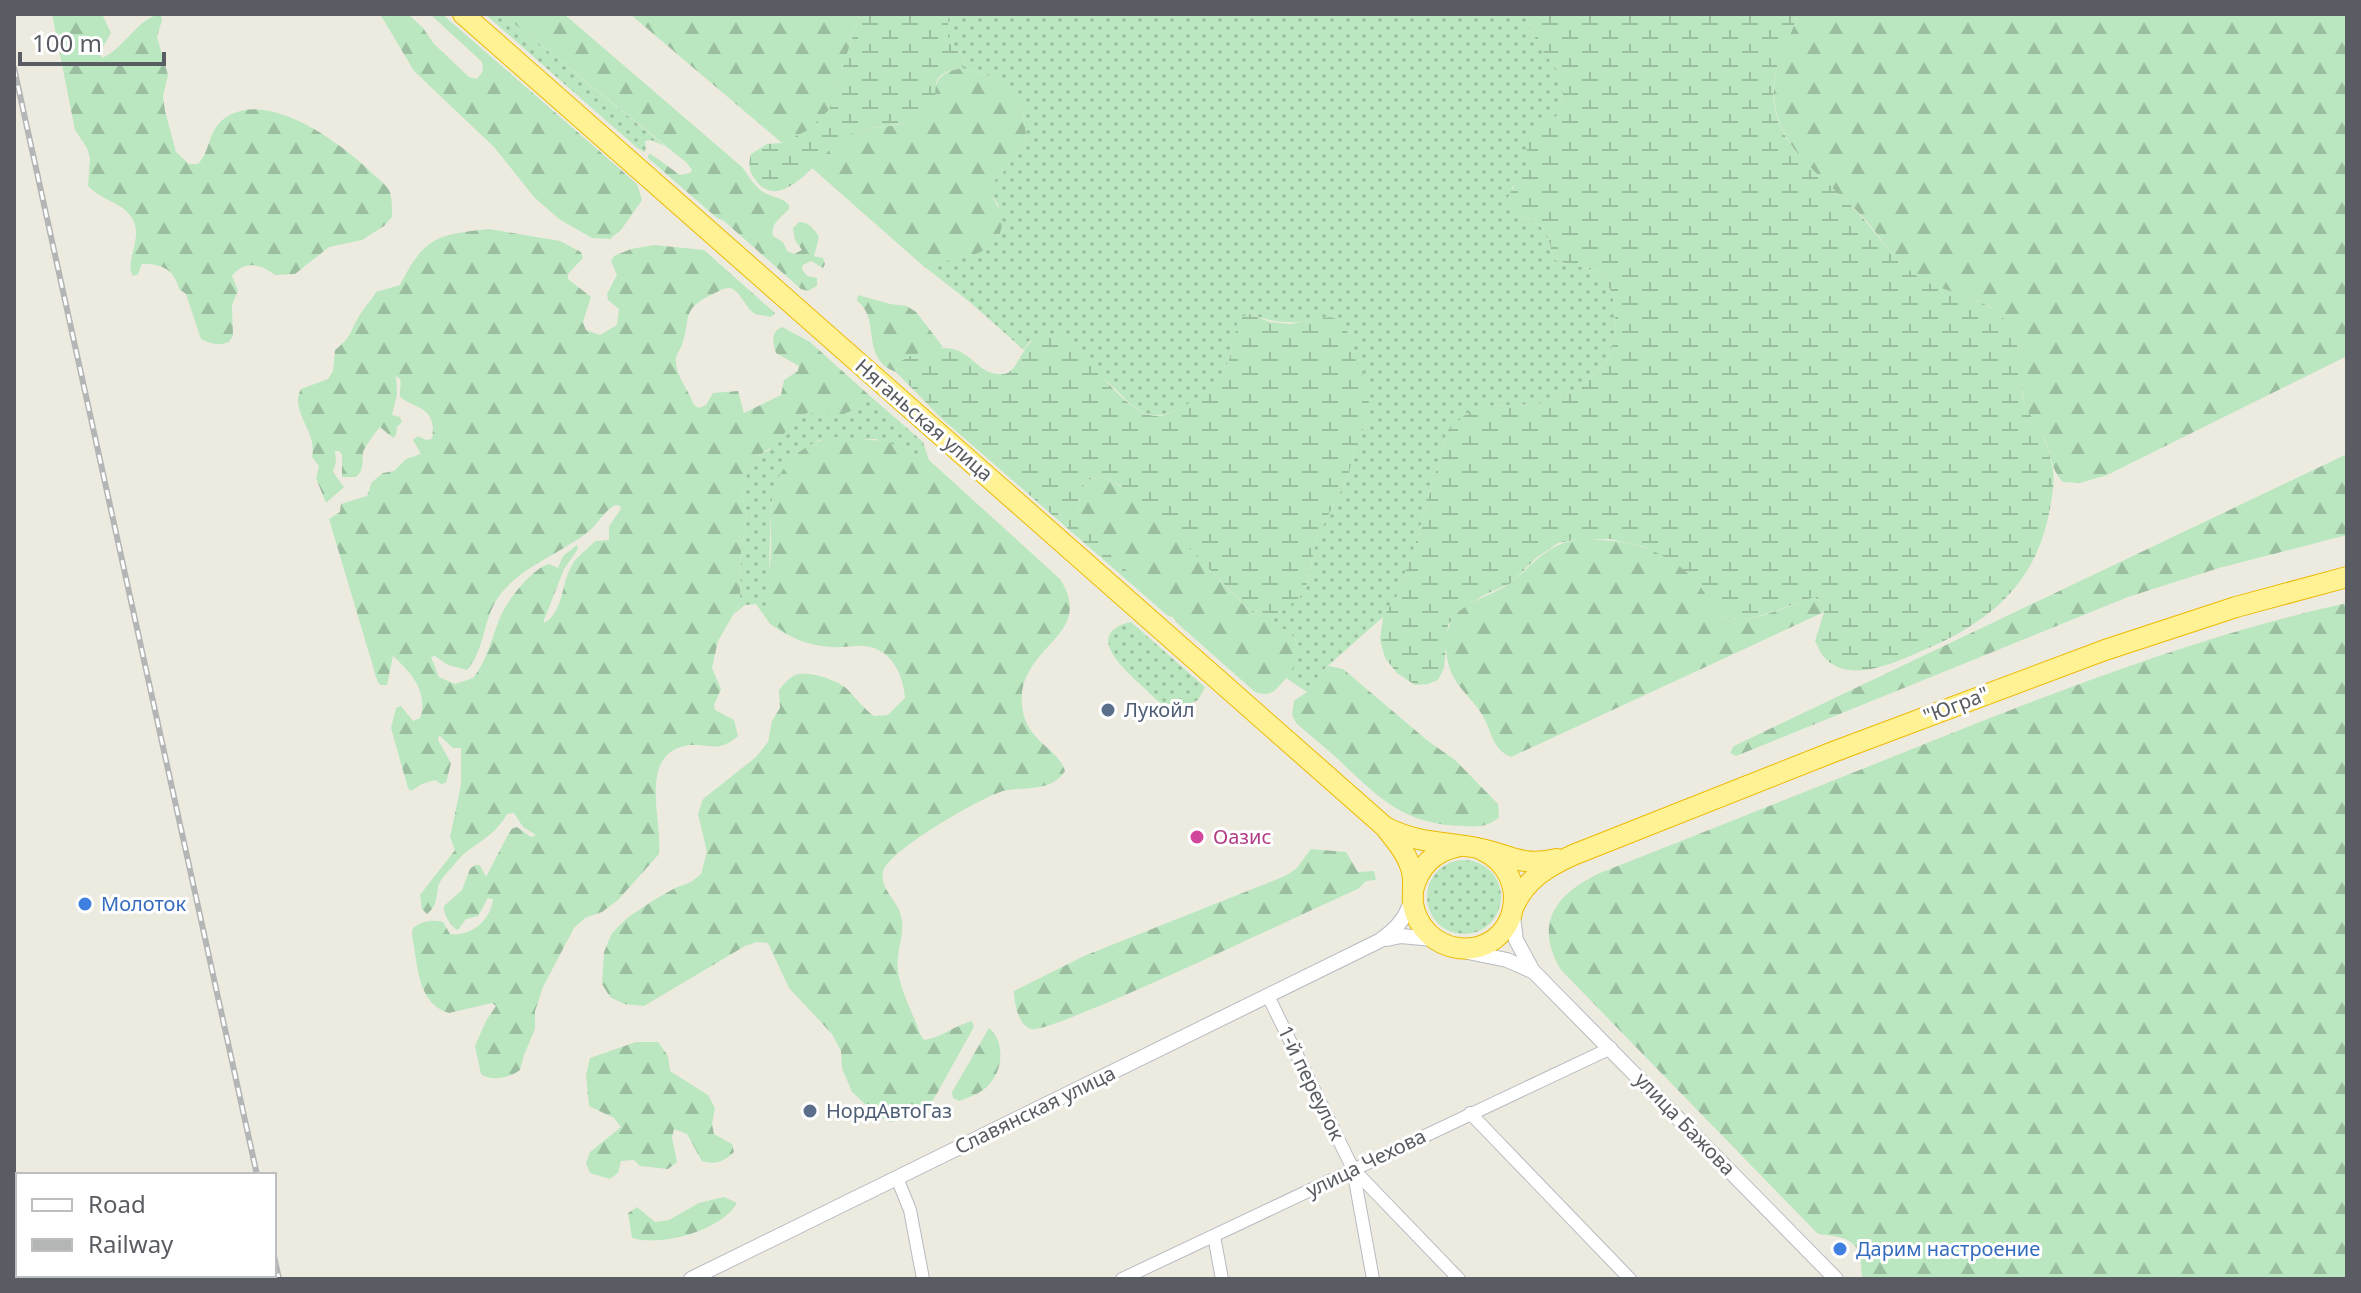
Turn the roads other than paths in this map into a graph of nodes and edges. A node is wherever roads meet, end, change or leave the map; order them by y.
1 (463, 14) edge
2 (2347, 577) edge
3 (1385, 827) junction
4 (1460, 847) junction
5 (1482, 850) junction
6 (1573, 855) junction
7 (1413, 893) junction
8 (1514, 909) junction
9 (1379, 941) junction
10 (1444, 944) junction
11 (1533, 971) junction
12 (1268, 996) junction
13 (1611, 1048) junction
14 (1470, 1113) junction
15 (1353, 1169) junction
16 (897, 1178) junction
17 (1214, 1236) junction
18 (691, 1279) edge
19 (923, 1279) edge
20 (1122, 1279) edge
21 (1222, 1279) edge
22 (1373, 1279) edge
23 (1459, 1279) edge
24 (1630, 1279) edge
25 (1836, 1279) edge

1 - 3 highway, Няганьская улица
2 - 6 highway, "Югра"
3 - 4 highway
3 - 7 highway
4 - 5 highway
4 - 7 highway
5 - 6 highway
5 - 8 highway
6 - 8 highway
7 - 9 street
7 - 10 highway
8 - 10 highway
8 - 11 street
9 - 10 street
9 - 12 street, Славянская улица
10 - 11 street
11 - 13 street, улица Бажова
12 - 15 street, 1-й переулок
12 - 16 street, Славянская улица
13 - 14 street, улица Чехова
13 - 25 street, улица Бажова
14 - 15 street, улица Чехова
14 - 24 street
15 - 17 street, улица Чехова
15 - 22 street
15 - 23 street
16 - 18 street, Славянская улица
16 - 19 street
17 - 20 street, улица Чехова
17 - 21 street

